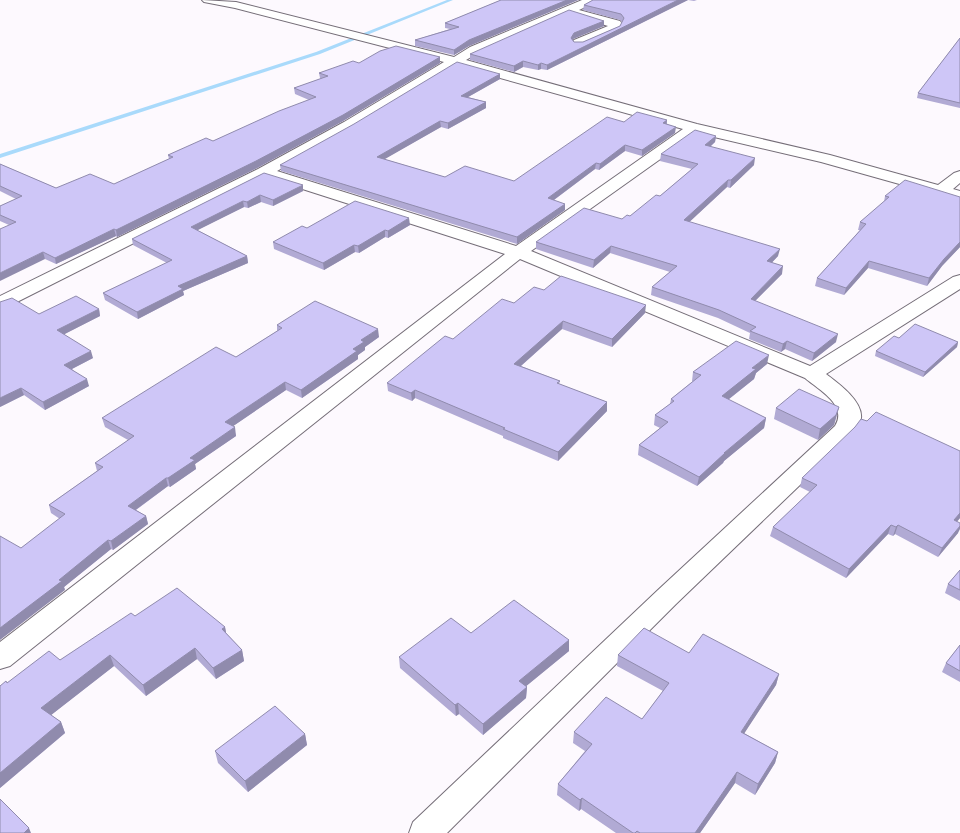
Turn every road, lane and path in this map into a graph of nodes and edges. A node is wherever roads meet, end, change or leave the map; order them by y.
1 (208, 0) edge
2 (592, 0) edge
3 (568, 10) junction
4 (578, 43) edge
5 (455, 61) junction
6 (694, 128) junction
7 (264, 172) junction
8 (960, 176) edge
9 (941, 190) junction
10 (960, 196) edge
11 (518, 252) junction
12 (960, 281) edge
13 (0, 303) edge
14 (812, 374) junction
15 (0, 658) edge
16 (425, 833) edge

1 - 5 street
2 - 3 street
3 - 4 street
3 - 5 street
5 - 6 street
5 - 7 street
6 - 9 street
6 - 11 street
7 - 11 street
7 - 13 street
8 - 9 street
9 - 10 street
11 - 14 street
11 - 15 street
12 - 14 street
14 - 16 street

